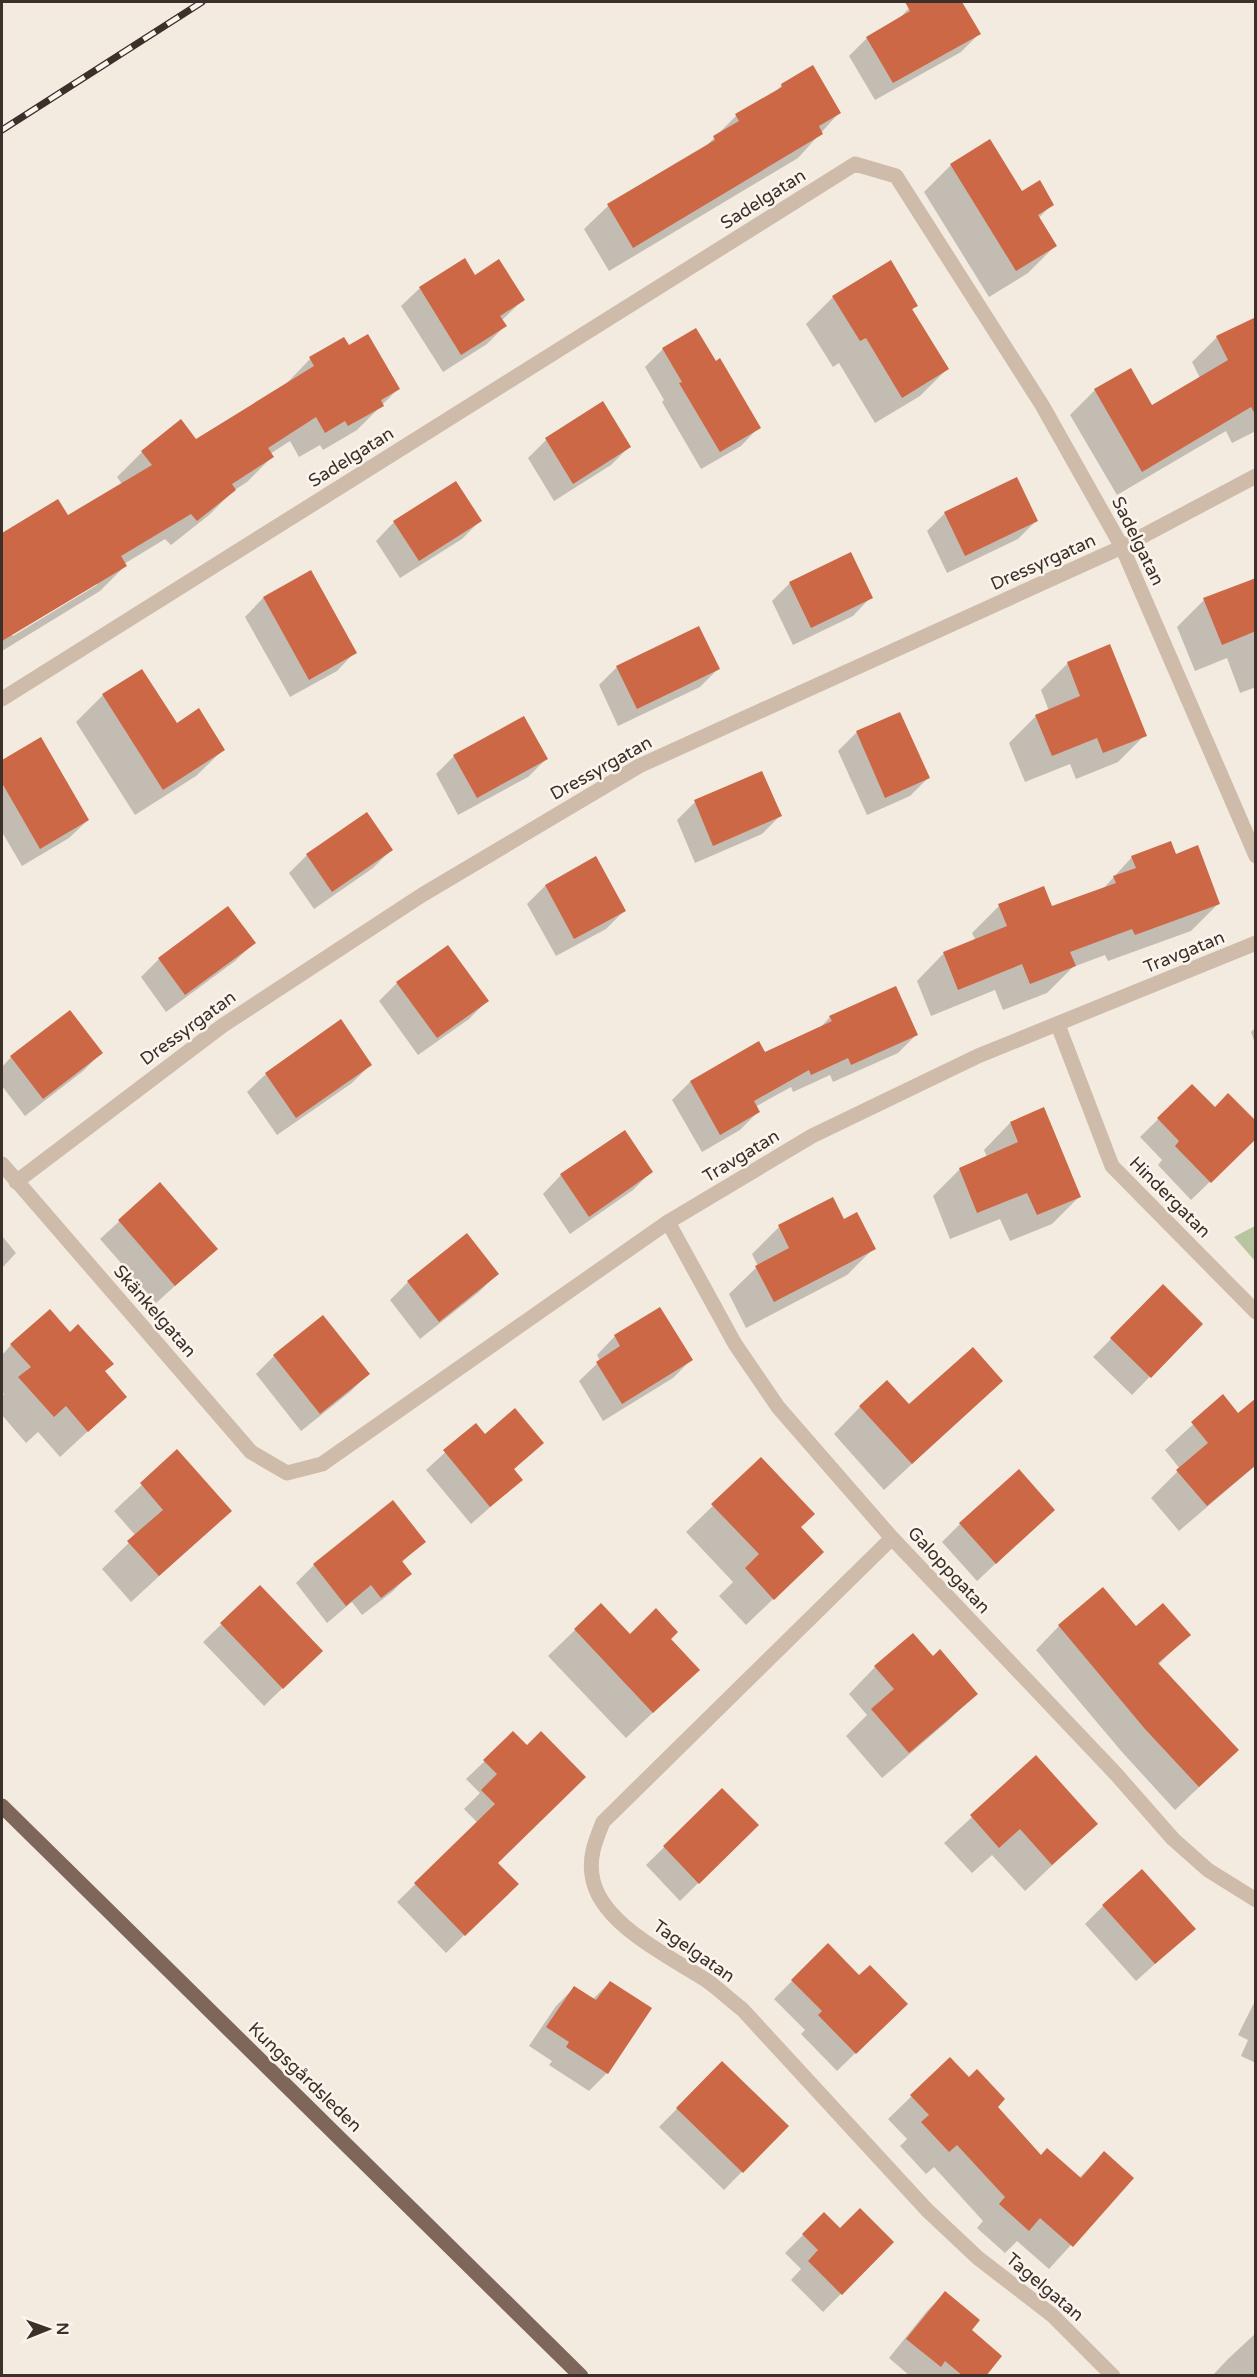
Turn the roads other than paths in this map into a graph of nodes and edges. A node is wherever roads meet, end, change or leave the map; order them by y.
1 (1256, 476) edge
2 (1122, 547) junction
3 (2, 699) edge
4 (1256, 856) edge
5 (1256, 943) edge
6 (1058, 1025) junction
7 (2, 1164) edge
8 (16, 1182) junction
9 (668, 1222) junction
10 (1256, 1312) edge
11 (287, 1473) joint
12 (892, 1538) junction
13 (2, 1806) edge
14 (1256, 1900) edge
15 (582, 2376) edge
16 (1113, 2376) edge

1 - 2 street, Dressyrgatan
2 - 3 street, Sadelgatan
2 - 4 street, Sadelgatan
2 - 8 street, Dressyrgatan
5 - 6 street, Travgatan
6 - 9 street, Travgatan
6 - 10 street, Hindergatan
7 - 8 street, Skänkelgatan
8 - 11 street, Skänkelgatan
9 - 11 street, Travgatan
9 - 12 street, Galoppgatan
12 - 14 street, Galoppgatan
12 - 16 street, Tagelgatan
13 - 15 main road, Kungsgårdsleden

